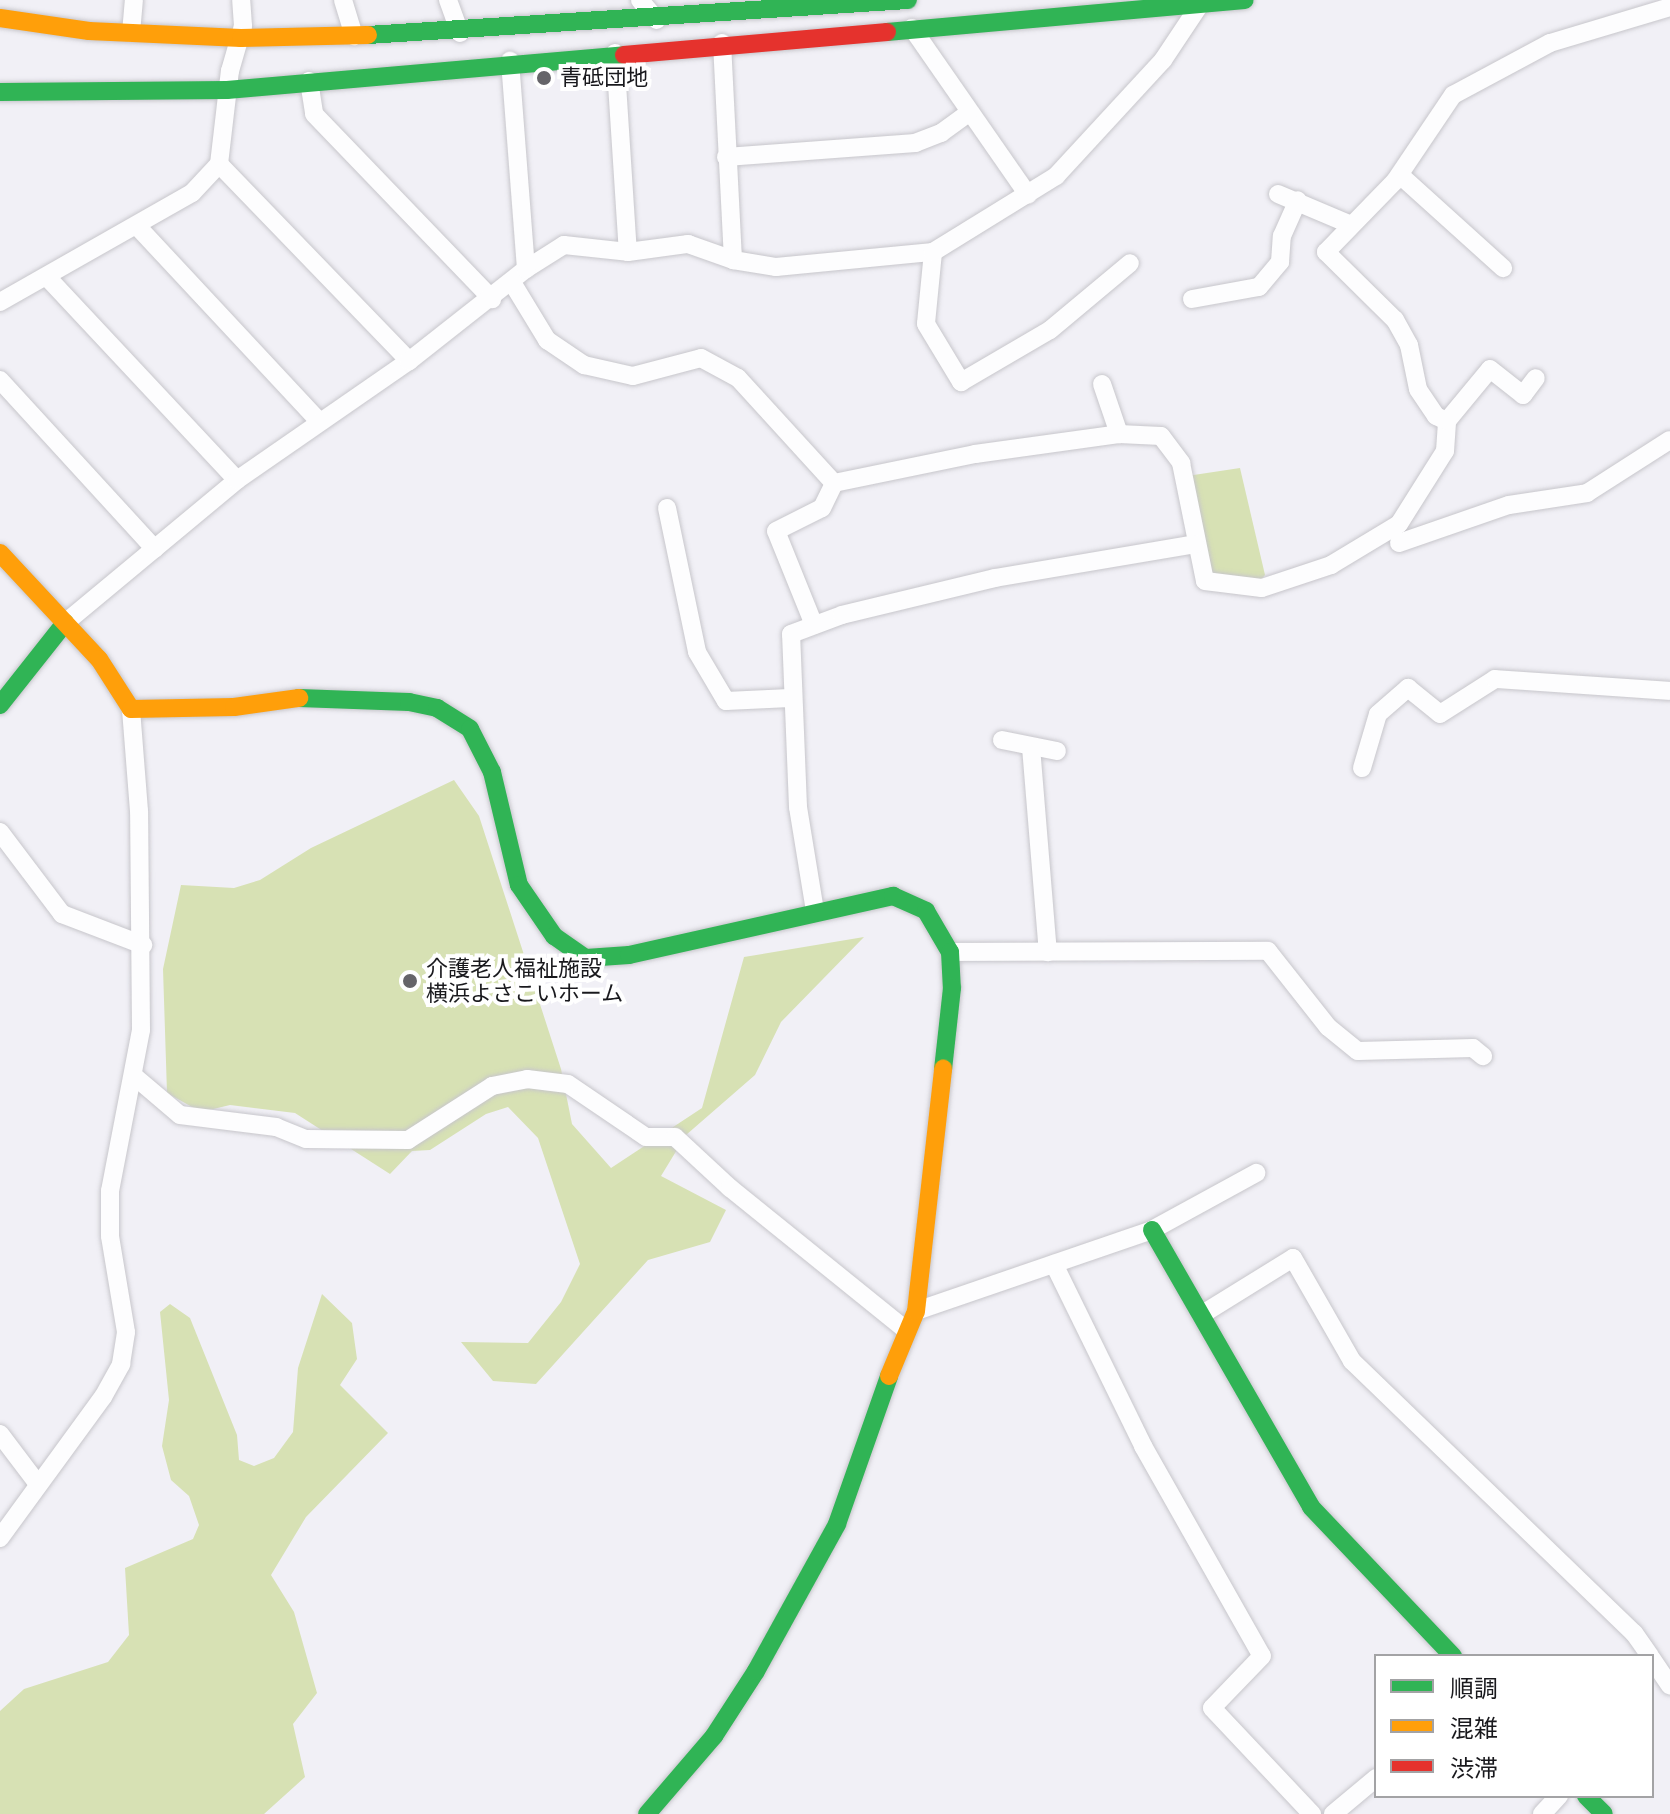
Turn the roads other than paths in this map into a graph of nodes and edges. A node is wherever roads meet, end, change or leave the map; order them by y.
1 (134, 0) edge
2 (241, 0) edge
3 (343, 0) edge
4 (448, 0) edge
5 (640, 0) edge
6 (908, 0) edge
7 (1245, 0) edge
8 (1202, 2) edge
9 (834, 3) edge
10 (773, 5) edge
11 (1670, 7) edge
12 (0, 18) edge
13 (657, 20) junction
14 (912, 28) junction
15 (131, 33) junction
16 (460, 33) junction
17 (354, 36) junction
18 (241, 38) junction
19 (722, 43) junction
20 (615, 53) junction
21 (510, 61) junction
22 (309, 81) junction
23 (227, 90) junction
24 (0, 92) edge
25 (969, 113) junction
26 (726, 157) junction
27 (219, 164) junction
28 (1400, 175) junction
29 (1278, 194) dead end
30 (1028, 195) junction
31 (1298, 200) junction
32 (1349, 224) junction
33 (137, 226) junction
34 (628, 252) junction
35 (933, 252) junction
36 (733, 260) junction
37 (1130, 263) dead end
38 (1503, 268) dead end
39 (526, 269) junction
40 (47, 277) junction
41 (513, 284) junction
42 (492, 299) junction
43 (1192, 299) dead end
44 (0, 302) edge
45 (409, 361) junction
46 (1536, 378) dead end
47 (0, 380) edge
48 (1102, 384) dead end
49 (317, 419) junction
50 (1447, 421) junction
51 (1119, 434) junction
52 (1670, 440) edge
53 (237, 480) junction
54 (834, 483) junction
55 (667, 508) dead end
56 (1399, 543) dead end
57 (1195, 544) junction
58 (155, 549) junction
59 (0, 553) edge
60 (65, 623) junction
61 (814, 625) junction
62 (1670, 691) edge
63 (790, 698) junction
64 (0, 705) edge
65 (131, 709) junction
66 (1002, 740) dead end
67 (1031, 747) junction
68 (1057, 751) dead end
69 (1362, 768) dead end
70 (0, 832) edge
71 (815, 911) junction
72 (143, 945) junction
73 (950, 952) junction
74 (1048, 952) junction
75 (1483, 1056) dead end
76 (134, 1076) junction
77 (1256, 1173) dead end
78 (1152, 1230) junction
79 (1054, 1264) junction
80 (916, 1311) junction
81 (1201, 1315) junction
82 (905, 1329) junction
83 (0, 1434) edge
84 (37, 1483) junction
85 (0, 1538) edge
86 (1451, 1654) edge
87 (1648, 1654) edge
88 (1654, 1662) edge
89 (1670, 1686) edge
90 (1374, 1780) edge
91 (1557, 1798) edge
92 (1588, 1798) edge
93 (647, 1814) edge
94 (1312, 1814) edge
95 (1333, 1814) edge
96 (1542, 1814) edge
97 (1604, 1814) edge

1 - 15 street
2 - 18 street
3 - 17 street
4 - 16 street
5 - 13 street
6 - 9 street
7 - 8 street
8 - 14 street
8 - 30 street
9 - 10 street
10 - 13 street
11 - 28 street
12 - 15 street
13 - 16 street
14 - 19 street
14 - 25 street
15 - 18 street
16 - 17 street
17 - 18 street
18 - 23 street
19 - 20 street
19 - 26 street
20 - 21 street
20 - 34 street
21 - 22 street
21 - 39 street
22 - 23 street
22 - 42 street
23 - 24 street
23 - 27 street
25 - 26 street
25 - 30 street
26 - 36 street
27 - 33 street
27 - 45 street
28 - 32 street
28 - 38 street
29 - 31 street
30 - 35 street
31 - 32 street
31 - 43 street
32 - 50 street
33 - 40 street
33 - 49 street
34 - 36 street
34 - 39 street
35 - 36 street
35 - 37 street
39 - 41 street
40 - 44 street
40 - 53 street
41 - 42 street
41 - 54 street
42 - 45 street
45 - 49 street
46 - 50 street
47 - 58 street
48 - 51 street
49 - 53 street
50 - 57 street
51 - 54 street
51 - 57 street
52 - 56 street
53 - 58 street
54 - 61 street
55 - 63 street
57 - 61 street
58 - 60 street
59 - 60 street
60 - 64 street
60 - 65 street
61 - 63 street
62 - 69 street
63 - 71 street
65 - 71 street
65 - 72 street
66 - 67 street
67 - 68 street
67 - 74 street
70 - 72 street
71 - 73 street
72 - 76 street
73 - 74 street
73 - 80 street
74 - 75 street
76 - 82 street
76 - 84 street
77 - 78 street
78 - 79 street
78 - 81 street
79 - 80 street
79 - 94 street
80 - 82 street
81 - 86 street
81 - 87 street
82 - 93 street
83 - 84 street
84 - 85 street
88 - 89 street
90 - 95 street
91 - 96 street
92 - 97 street

